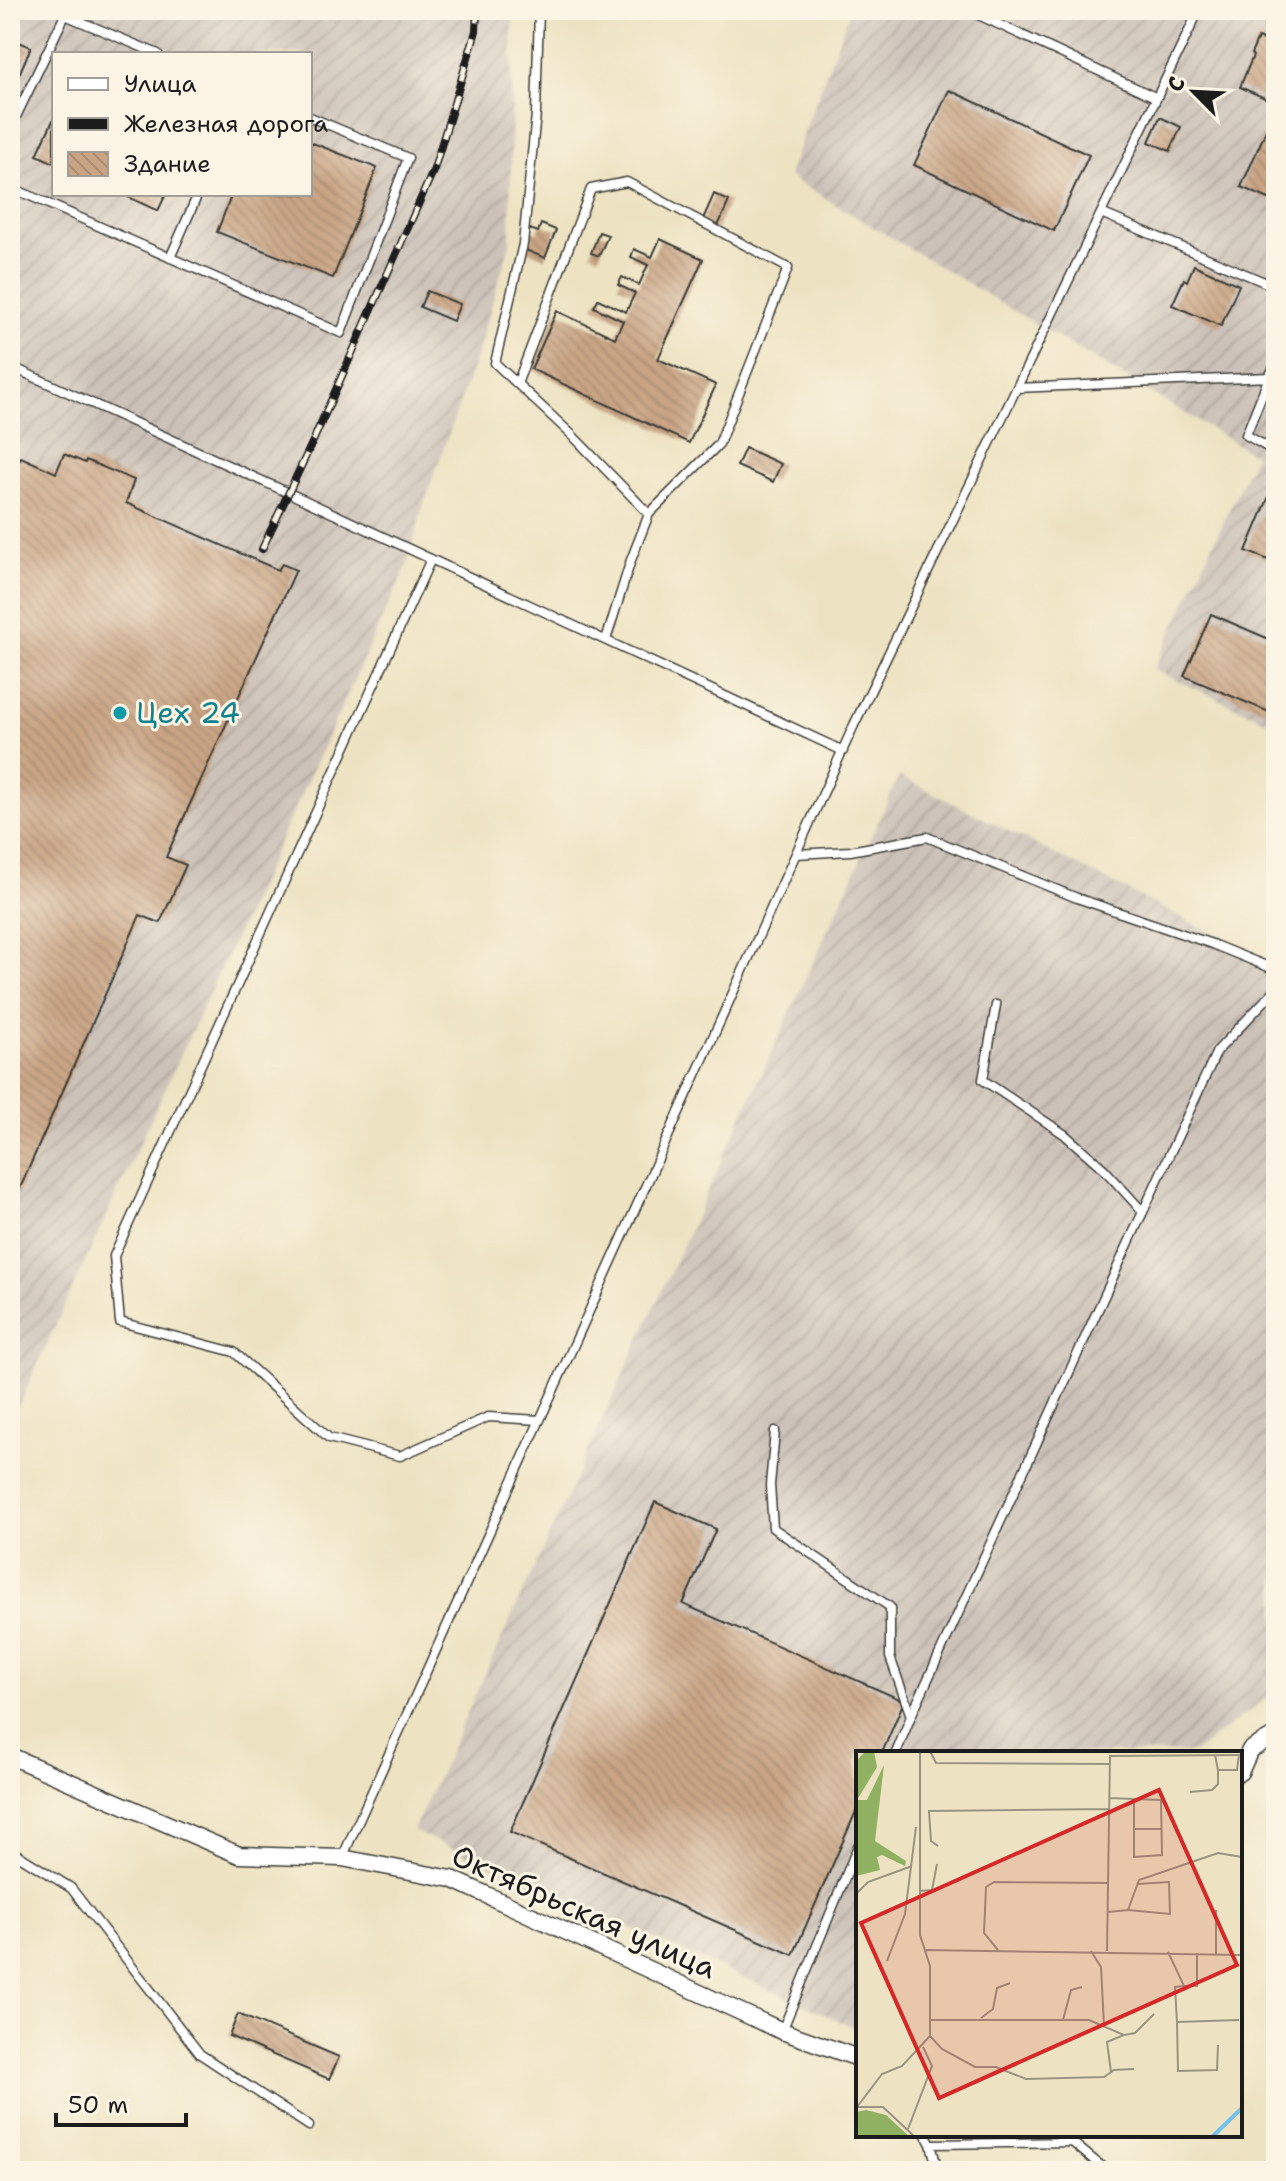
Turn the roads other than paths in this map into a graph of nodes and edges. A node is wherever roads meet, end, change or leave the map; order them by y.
1 (539, 10) edge
2 (968, 10) edge
3 (1199, 10) edge
4 (153, 52) edge
5 (1157, 98) junction
6 (312, 118) edge
7 (10, 129) edge
8 (10, 187) edge
9 (197, 196) edge
10 (1101, 213) junction
11 (170, 258) junction
12 (1276, 287) edge
13 (1276, 363) edge
14 (10, 366) edge
15 (1269, 377) junction
16 (517, 384) junction
17 (1017, 388) junction
18 (1276, 452) edge
19 (649, 514) junction
20 (431, 559) junction
21 (606, 640) junction
22 (843, 751) junction
23 (796, 854) junction
24 (1276, 970) edge
25 (1276, 989) edge
26 (996, 1005) dead end
27 (1143, 1212) junction
28 (540, 1420) junction
29 (775, 1431) dead end
30 (911, 1716) junction
31 (1276, 1735) edge
32 (897, 1751) edge
33 (10, 1756) edge
34 (1242, 1768) edge
35 (10, 1850) edge
36 (856, 1851) edge
37 (342, 1858) junction
38 (782, 2031) junction
39 (856, 2057) edge
40 (309, 2126) dead end
41 (927, 2137) edge
42 (931, 2144) junction
43 (938, 2171) edge
44 (1107, 2171) edge

1 - 16 lane
2 - 5 lane
3 - 5 lane
4 - 7 lane
5 - 10 lane
6 - 11 lane
8 - 11 lane
9 - 11 lane
10 - 12 lane
10 - 17 lane
13 - 15 lane
14 - 20 lane
15 - 17 lane
15 - 18 lane
16 - 19 lane
16 - 19 lane
17 - 22 lane
19 - 21 lane
20 - 21 lane
20 - 28 lane
21 - 22 lane
22 - 23 lane
23 - 24 lane
23 - 28 lane
25 - 27 lane
26 - 27 lane
27 - 30 lane
28 - 37 lane
29 - 30 lane
30 - 32 lane
31 - 34 street
33 - 37 street, Октябрьская улица
35 - 40 lane
36 - 38 lane
37 - 38 street, Октябрьская улица
38 - 39 street, Октябрьская улица
41 - 42 lane
42 - 43 lane
42 - 44 lane

